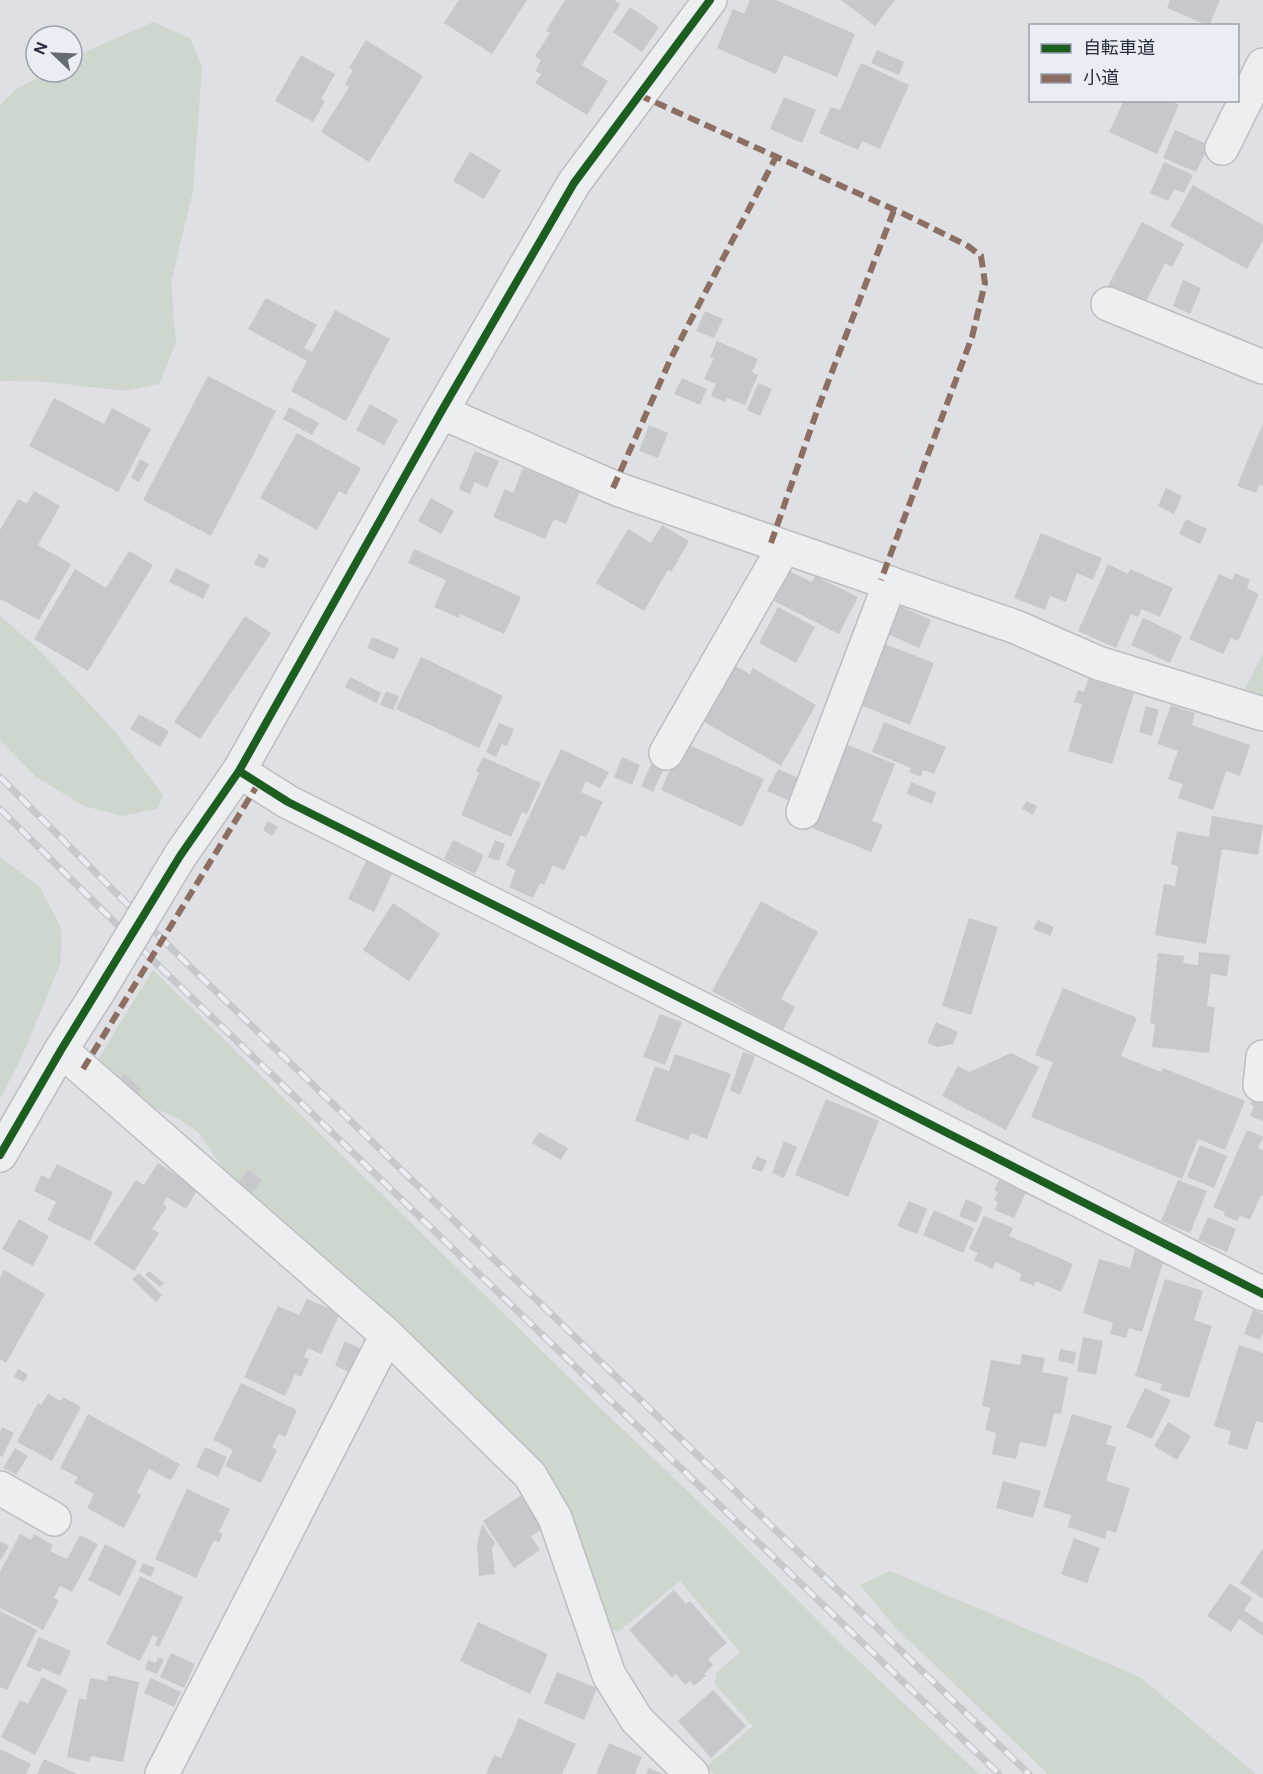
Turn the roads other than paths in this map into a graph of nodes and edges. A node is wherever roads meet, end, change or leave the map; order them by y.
1 (710, 0) edge
2 (1263, 65) edge
3 (1222, 148) dead end
4 (1108, 304) dead end
5 (1263, 367) edge
6 (441, 412) junction
7 (784, 547) junction
8 (890, 583) junction
9 (1263, 714) edge
10 (666, 753) dead end
11 (239, 771) junction
12 (803, 812) dead end
13 (61, 1050) junction
14 (0, 1155) edge
15 (1263, 1294) edge
16 (387, 1335) junction
17 (0, 1488) edge
18 (54, 1519) dead end
19 (162, 1774) edge
20 (692, 1774) edge

1 - 6 street
2 - 3 street
4 - 5 street
6 - 7 street
6 - 11 street
7 - 8 street
7 - 10 street
8 - 9 street
8 - 12 street
11 - 13 street, bridge
11 - 15 street
13 - 14 street
13 - 16 street
16 - 19 street
16 - 20 street
17 - 18 street

